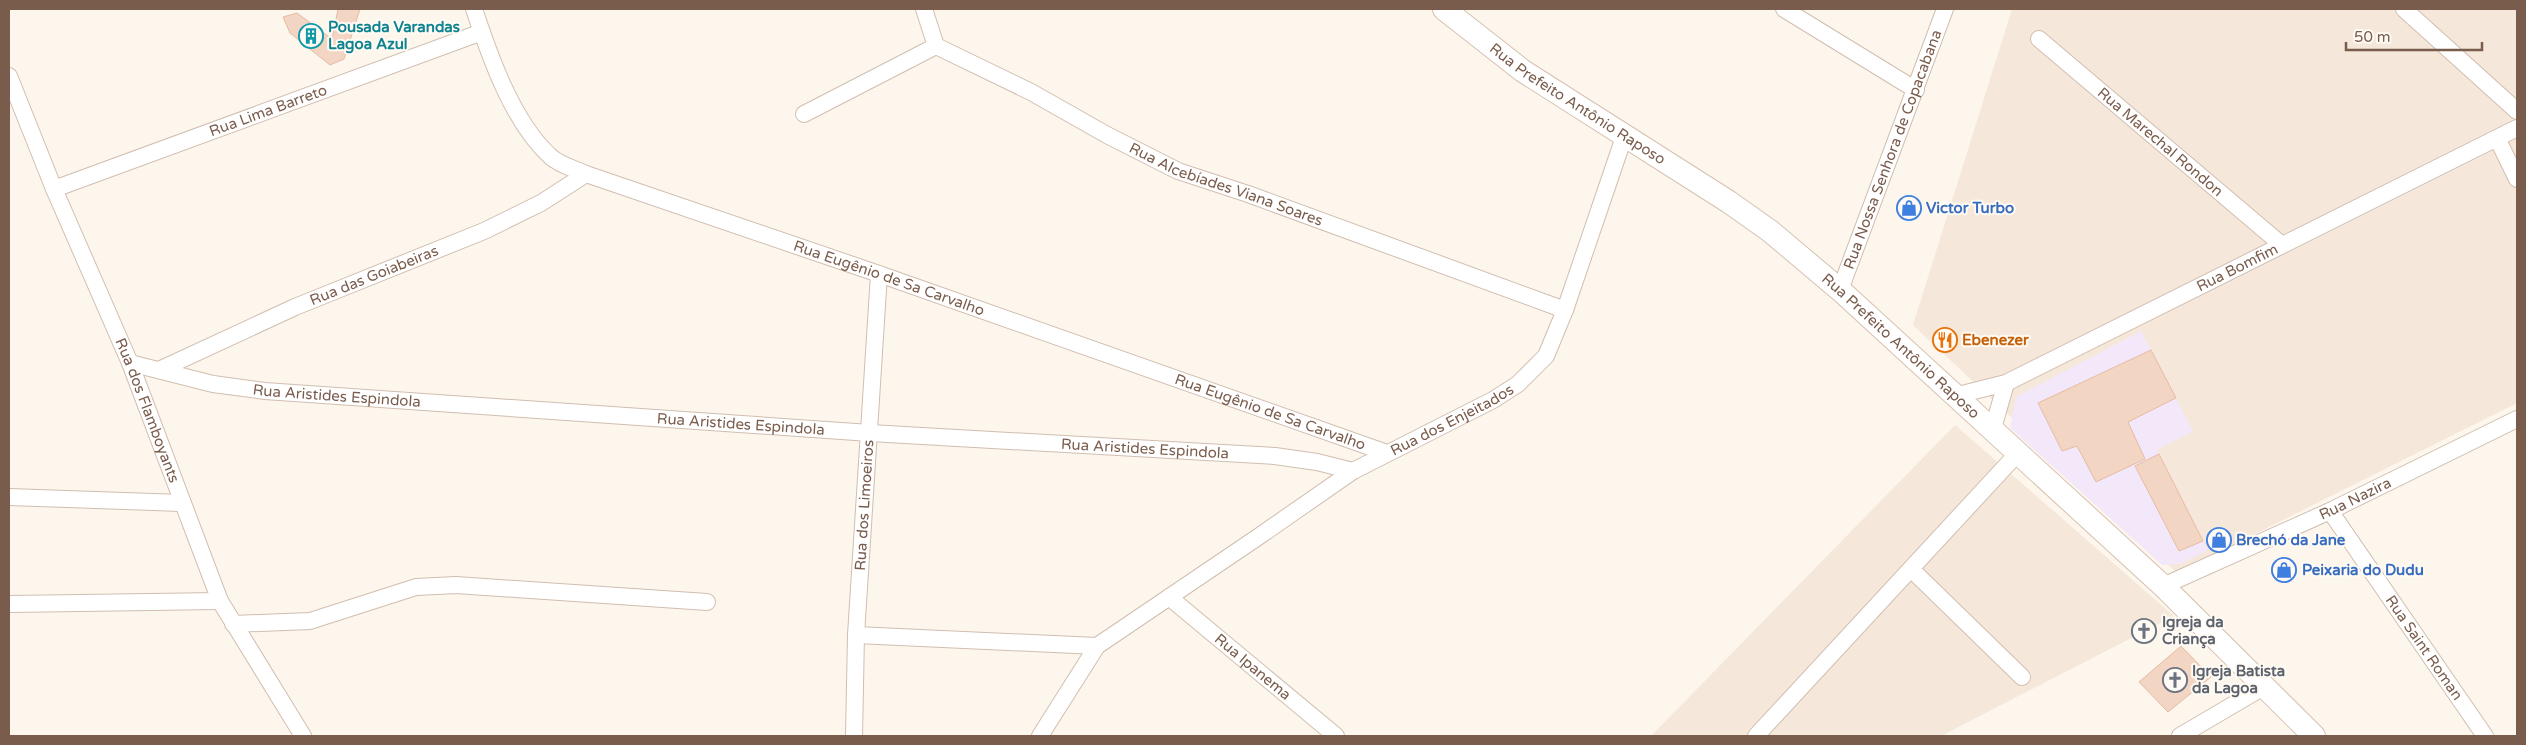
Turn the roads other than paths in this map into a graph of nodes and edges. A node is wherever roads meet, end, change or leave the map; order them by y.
1 (474, 9) edge
2 (924, 9) edge
3 (1444, 9) edge
4 (1784, 9) edge
5 (1946, 9) edge
6 (2404, 9) edge
7 (482, 32) junction
8 (2040, 39) dead end
9 (936, 46) junction
10 (9, 76) edge
11 (1916, 90) junction
12 (2517, 111) edge
13 (804, 114) dead end
14 (2517, 128) edge
15 (1624, 137) junction
16 (2497, 138) junction
17 (586, 174) junction
18 (2517, 179) edge
19 (54, 189) junction
20 (2282, 245) junction
21 (879, 274) junction
22 (1840, 290) junction
23 (1565, 310) junction
24 (130, 363) junction
25 (159, 370) junction
26 (2006, 383) junction
27 (1954, 396) junction
28 (2515, 426) edge
29 (1992, 432) junction
30 (870, 433) junction
31 (1387, 453) junction
32 (2017, 454) junction
33 (1352, 471) junction
34 (9, 497) edge
35 (182, 503) junction
36 (2330, 511) junction
37 (1911, 569) junction
38 (2163, 586) junction
39 (1169, 597) junction
40 (220, 601) junction
41 (707, 602) dead end
42 (9, 604) edge
43 (233, 624) junction
44 (856, 635) junction
45 (1097, 646) junction
46 (2022, 677) dead end
47 (2265, 686) junction
48 (303, 736) edge
49 (854, 736) edge
50 (1040, 736) edge
51 (1336, 736) edge
52 (1756, 736) edge
53 (2180, 736) edge
54 (2314, 736) edge
55 (2484, 736) edge

1 - 7 street, Rua Eugênio de Sa Carvalho
2 - 9 street
3 - 15 street, Rua Prefeito Antônio Raposo
4 - 11 street
5 - 11 street, Rua Nossa Senhora de Copacabana
6 - 12 street
7 - 17 street, Rua Eugênio de Sa Carvalho
7 - 19 street, Rua Lima Barreto
8 - 20 street, Rua Marechal Rondon
9 - 13 street
9 - 23 street, Rua Alcebíades Viana Soares
10 - 19 street, Rua dos Flamboyants
11 - 22 street, Rua Nossa Senhora de Copacabana
14 - 16 street, Rua Bomfim
15 - 22 street, Rua Prefeito Antônio Raposo
15 - 23 street, Rua dos Enjeitados
16 - 18 street
16 - 20 street, Rua Bomfim
17 - 21 street, Rua Eugênio de Sa Carvalho
17 - 25 street, Rua das Goiabeiras
19 - 24 street, Rua dos Flamboyants
20 - 26 street, Rua Bomfim
21 - 30 street, Rua dos Limoeiros
21 - 31 street, Rua Eugênio de Sa Carvalho
22 - 27 street, Rua Prefeito Antônio Raposo
23 - 31 street, Rua dos Enjeitados
24 - 25 street, Rua Aristides Espindola
24 - 35 street, Rua dos Flamboyants
25 - 30 street, Rua Aristides Espindola
26 - 27 street, Rua Bomfim
26 - 29 street
27 - 29 street, Rua Prefeito Antônio Raposo
28 - 36 street, Rua Nazira
29 - 32 street, Rua Prefeito Antônio Raposo
30 - 33 street, Rua Aristides Espindola
30 - 44 street, Rua dos Limoeiros
31 - 33 street, Rua dos Enjeitados
32 - 37 street
32 - 38 street, Rua Prefeito Antônio Raposo
33 - 39 street, Rua dos Enjeitados
34 - 35 street
35 - 40 street, Rua dos Flamboyants
36 - 38 street, Rua Nazira
36 - 55 street, Rua Saint Roman
37 - 46 street
37 - 52 street
38 - 47 street, Rua Prefeito Antônio Raposo
39 - 45 street, Rua dos Enjeitados
39 - 51 street, Rua Ipanema
40 - 42 street
40 - 43 street, Rua dos Flamboyants
41 - 43 street
43 - 48 street, Rua dos Flamboyants
44 - 45 street
44 - 49 street, Rua dos Limoeiros
45 - 50 street, Rua dos Enjeitados
47 - 53 street
47 - 54 street, Rua Prefeito Antônio Raposo

